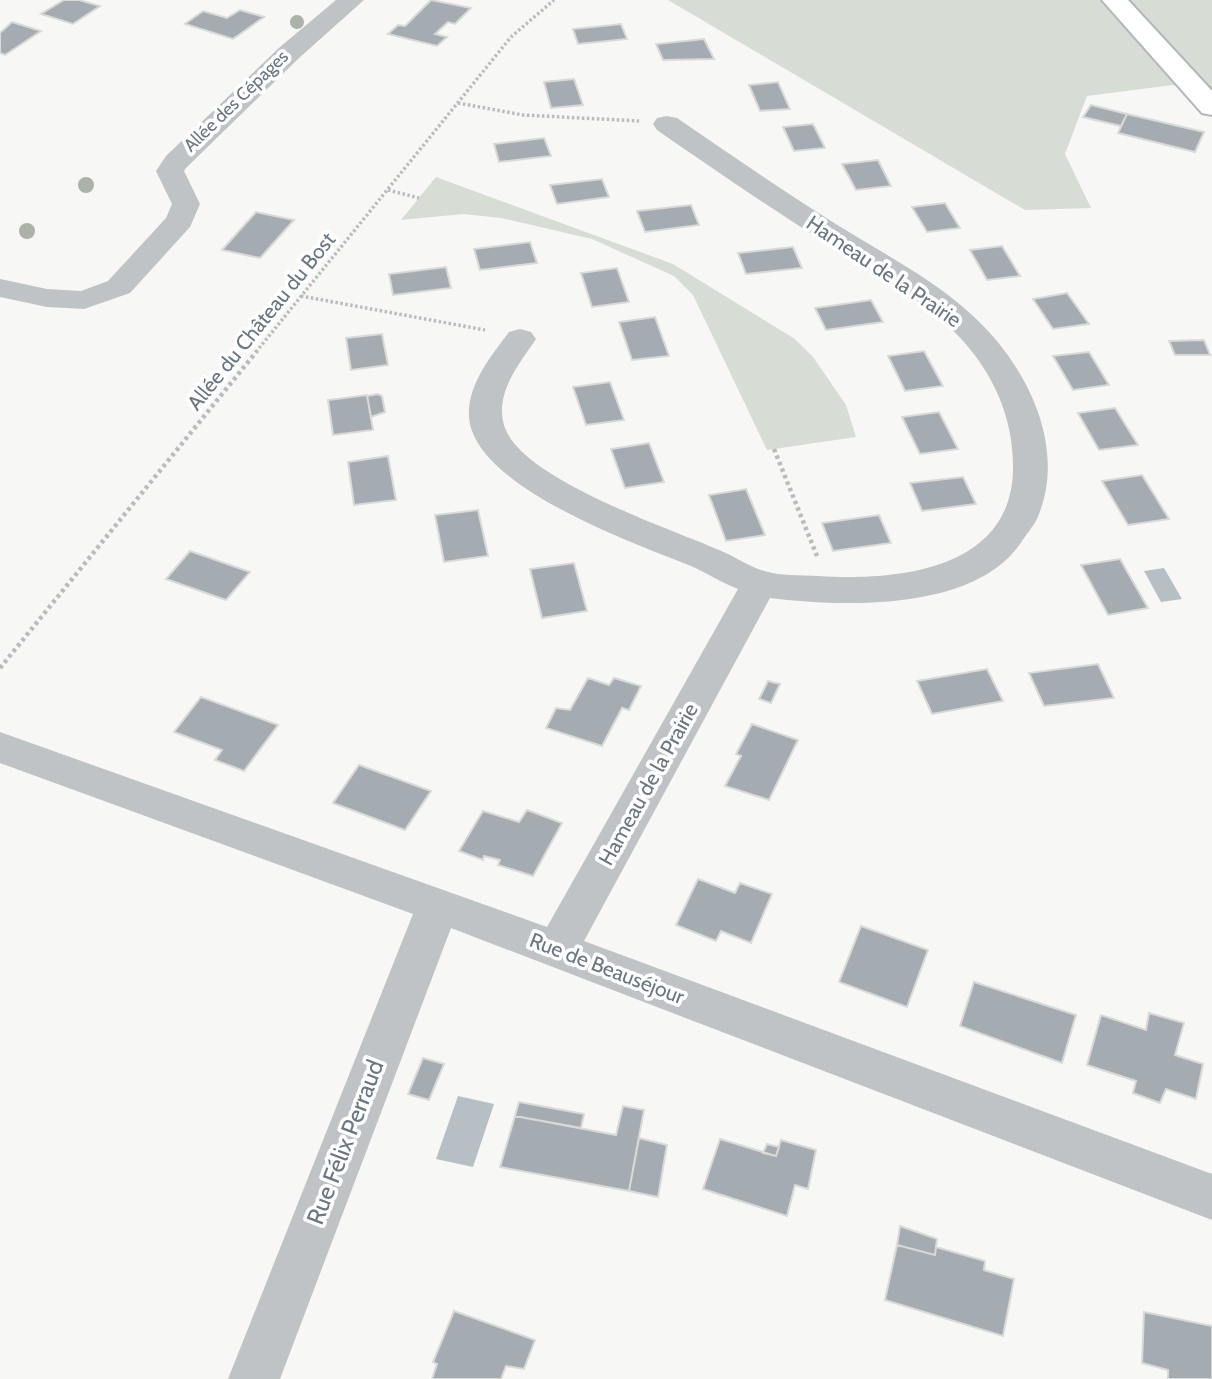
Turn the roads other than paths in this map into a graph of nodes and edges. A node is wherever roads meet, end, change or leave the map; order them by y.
1 (352, 0) edge
2 (1114, 0) edge
3 (1212, 107) edge
4 (667, 124) road end
5 (0, 288) edge
6 (520, 339) road end
7 (760, 583) junction
8 (0, 747) edge
9 (438, 905) junction
10 (557, 949) junction
11 (1212, 1197) edge
12 (254, 1379) edge

1 - 5 street, Allée des Cépages
2 - 3 main road
4 - 7 street, Hameau de la Prairie
6 - 7 street, Hameau de la Prairie
7 - 10 street, Hameau de la Prairie
8 - 9 street, Rue de Beauséjour
9 - 10 street, Rue de Beauséjour
9 - 12 street, Rue Félix Perraud
10 - 11 street, Rue de Beauséjour

